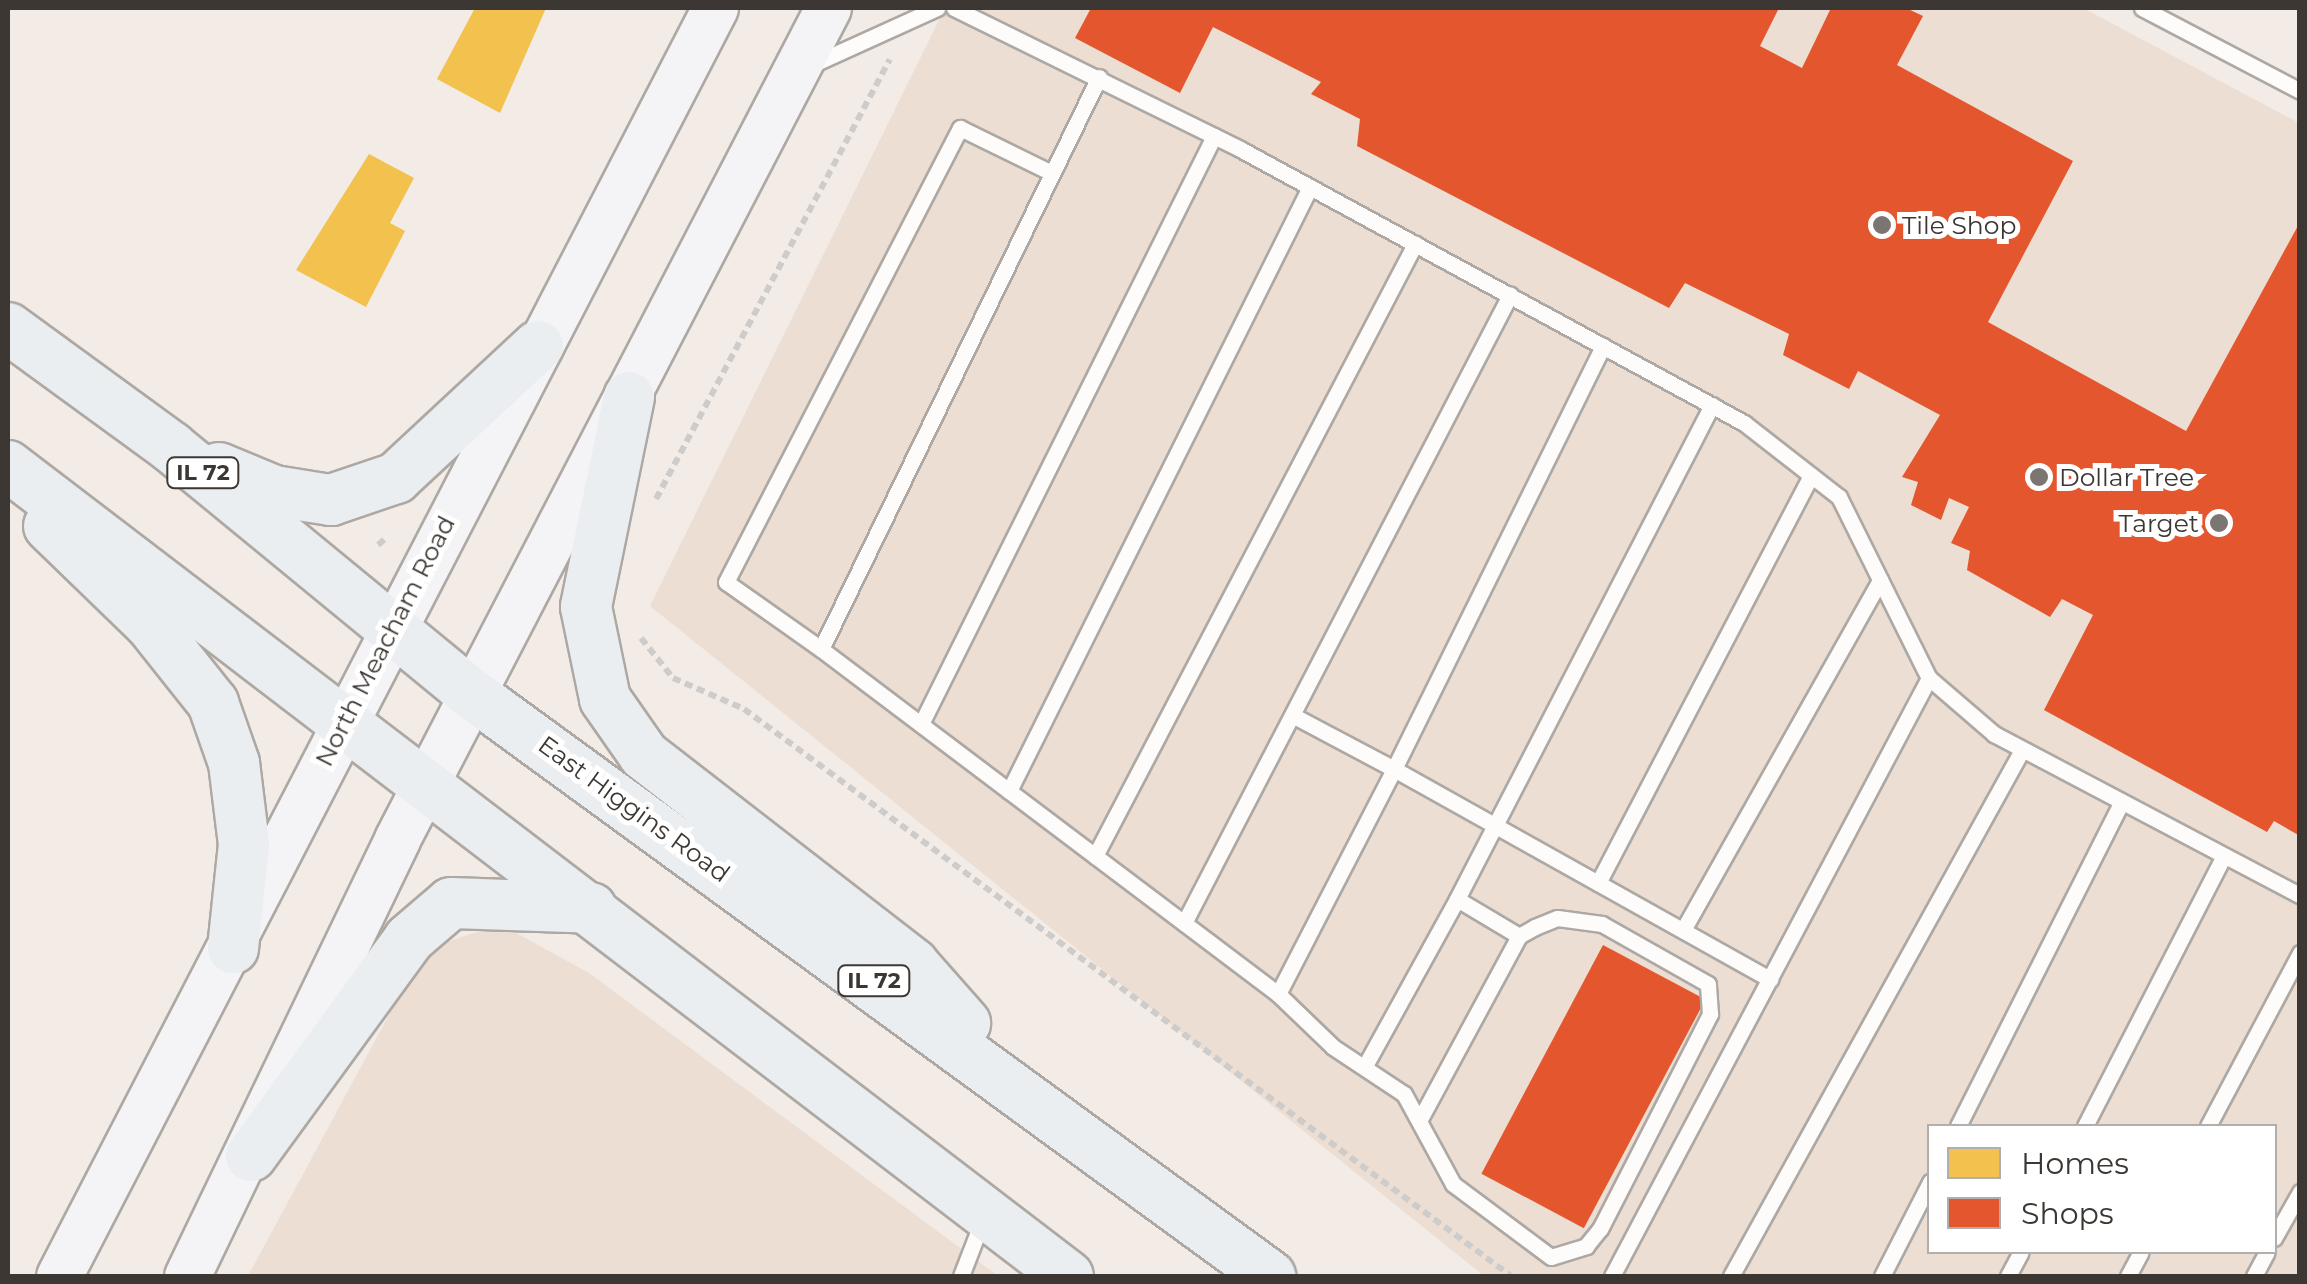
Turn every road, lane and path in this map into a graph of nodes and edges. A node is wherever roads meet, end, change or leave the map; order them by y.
1 (715, 8) edge
2 (828, 8) edge
3 (937, 8) edge
4 (954, 8) edge
5 (2142, 8) edge
6 (990, 15) edge
7 (796, 72) junction
8 (1099, 77) junction
9 (2300, 91) edge
10 (1214, 136) junction
11 (1052, 174) junction
12 (1310, 187) junction
13 (1415, 244) junction
14 (1510, 295) junction
15 (8, 328) edge
16 (538, 346) junction
17 (1604, 346) junction
18 (629, 396) junction
19 (1712, 404) junction
20 (171, 447) junction
21 (8, 466) edge
22 (1811, 476) junction
23 (8, 482) edge
24 (381, 523) dead end
25 (398, 537) dead end
26 (386, 538) junction
27 (378, 545) dead end
28 (1880, 580) junction
29 (391, 627) junction
30 (821, 649) junction
31 (1930, 678) junction
32 (472, 694) junction
33 (1292, 715) junction
34 (345, 720) junction
35 (921, 724) junction
36 (2022, 750) junction
37 (1394, 769) junction
38 (427, 781) junction
39 (1009, 791) junction
40 (2122, 802) junction
41 (1496, 826) junction
42 (1095, 856) junction
43 (2224, 856) junction
44 (1598, 882) junction
45 (2300, 895) edge
46 (1457, 900) junction
47 (592, 908) junction
48 (1184, 923) junction
49 (1683, 930) junction
50 (1520, 936) junction
51 (234, 948) junction
52 (2300, 954) edge
53 (1770, 979) junction
54 (1278, 994) junction
55 (1366, 1064) junction
56 (1038, 1106) junction
57 (1421, 1117) junction
58 (1959, 1124) edge
59 (2086, 1124) edge
60 (2209, 1124) edge
61 (251, 1156) junction
62 (1927, 1188) edge
63 (2300, 1192) edge
64 (986, 1210) junction
65 (2277, 1233) edge
66 (2140, 1254) edge
67 (2266, 1254) edge
68 (1054, 1272) edge
69 (58, 1276) edge
70 (187, 1276) edge
71 (961, 1276) edge
72 (1270, 1276) edge
73 (1612, 1276) edge
74 (1731, 1276) edge
75 (1882, 1276) edge
76 (2128, 1276) edge
77 (2254, 1276) edge

1 - 16 main road, North Meacham Road
2 - 7 main road
3 - 7 lane
4 - 6 lane
5 - 9 lane
6 - 8 lane
7 - 18 main road
8 - 10 lane
8 - 11 lane
10 - 12 lane
10 - 35 lane
11 - 30 lane
11 - 30 lane
12 - 13 lane
12 - 39 lane
13 - 14 lane
13 - 42 lane
14 - 17 lane
14 - 33 lane
15 - 20 main road, East Higgins Road / IL 72
16 - 20 main road
16 - 29 main road, North Meacham Road
17 - 19 lane
17 - 37 lane
18 - 32 main road
18 - 56 main road
19 - 22 lane
19 - 41 lane
20 - 29 main road, East Higgins Road / IL 72
21 - 34 main road
22 - 28 lane
22 - 44 lane
23 - 51 main road
24 - 26 path
25 - 26 path
26 - 27 path
28 - 31 lane
28 - 49 lane
29 - 32 main road, East Higgins Road / IL 72
29 - 34 main road, North Meacham Road
30 - 35 lane
31 - 36 lane
31 - 53 lane
32 - 38 main road
32 - 56 main road, East Higgins Road / IL 72
33 - 37 lane
33 - 48 lane
34 - 38 main road
34 - 51 main road, North Meacham Road
35 - 39 lane
36 - 40 lane
36 - 74 lane
37 - 41 lane
37 - 54 lane
38 - 47 main road
38 - 61 main road
39 - 42 lane
40 - 43 lane
40 - 58 lane
41 - 44 lane
41 - 46 lane
42 - 48 lane
43 - 45 lane
43 - 59 lane
44 - 49 lane
46 - 50 lane
46 - 55 lane
47 - 61 main road
47 - 64 main road
48 - 54 lane
49 - 53 lane
50 - 57 lane
50 - 57 lane
51 - 69 main road, North Meacham Road
52 - 60 lane
53 - 73 lane
54 - 55 lane
55 - 57 lane
56 - 72 main road, East Higgins Road / IL 72
61 - 70 main road
62 - 75 lane
63 - 65 lane
64 - 68 main road
64 - 71 lane
66 - 76 lane
67 - 77 lane

